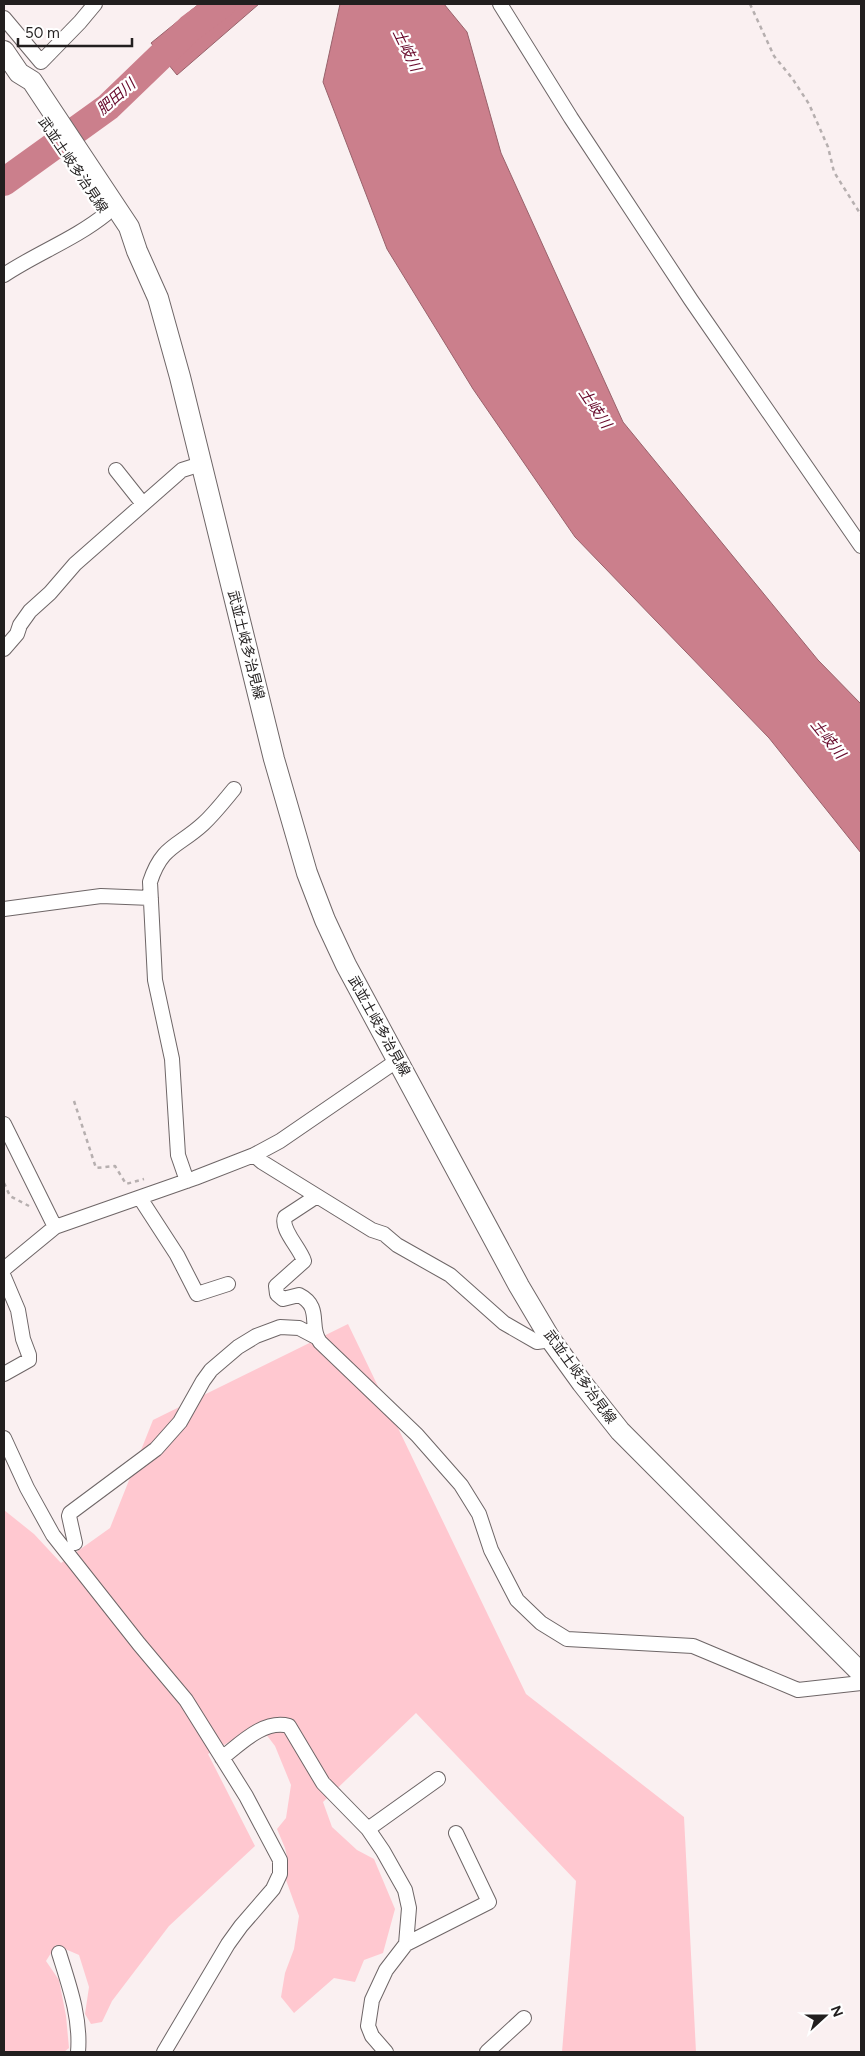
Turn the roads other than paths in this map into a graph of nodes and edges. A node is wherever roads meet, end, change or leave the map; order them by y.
1 (95, 4) edge
2 (500, 4) edge
3 (4, 18) edge
4 (5, 55) edge
5 (106, 205) junction
6 (4, 275) edge
7 (201, 464) junction
8 (116, 470) dead end
9 (143, 504) junction
10 (861, 546) edge
11 (4, 649) edge
12 (234, 789) dead end
13 (151, 898) junction
14 (4, 909) edge
15 (398, 1060) junction
16 (4, 1124) edge
17 (254, 1155) junction
18 (187, 1181) junction
19 (317, 1196) junction
20 (140, 1198) junction
21 (55, 1227) junction
22 (4, 1269) edge
23 (4, 1277) edge
24 (228, 1284) dead end
25 (316, 1337) junction
26 (551, 1340) junction
27 (4, 1374) edge
28 (4, 1438) edge
29 (75, 1542) dead end
30 (861, 1674) edge
31 (861, 1683) edge
32 (222, 1758) junction
33 (438, 1779) dead end
34 (368, 1829) junction
35 (456, 1833) dead end
36 (406, 1944) junction
37 (59, 1953) dead end
38 (524, 2018) dead end
39 (78, 2052) edge
40 (164, 2052) edge
41 (386, 2052) edge
42 (487, 2052) edge

1 - 3 street
2 - 10 street
4 - 5 main road, 武並土岐多治見線
5 - 6 street
5 - 7 main road, 武並土岐多治見線
7 - 9 street
7 - 15 main road, 武並土岐多治見線
8 - 9 street
9 - 11 street
12 - 13 street
13 - 14 street
13 - 18 street
15 - 17 street
15 - 26 main road, 武並土岐多治見線
16 - 21 street
17 - 18 street
17 - 19 street
18 - 20 street
19 - 25 street
19 - 26 street
20 - 21 street
20 - 24 street
21 - 22 street
23 - 27 street
25 - 29 street
25 - 31 street
26 - 30 main road, 武並土岐多治見線
28 - 32 street
32 - 34 street
32 - 40 street
33 - 34 street
34 - 36 street
35 - 36 street
36 - 41 street
37 - 39 street
38 - 42 street

